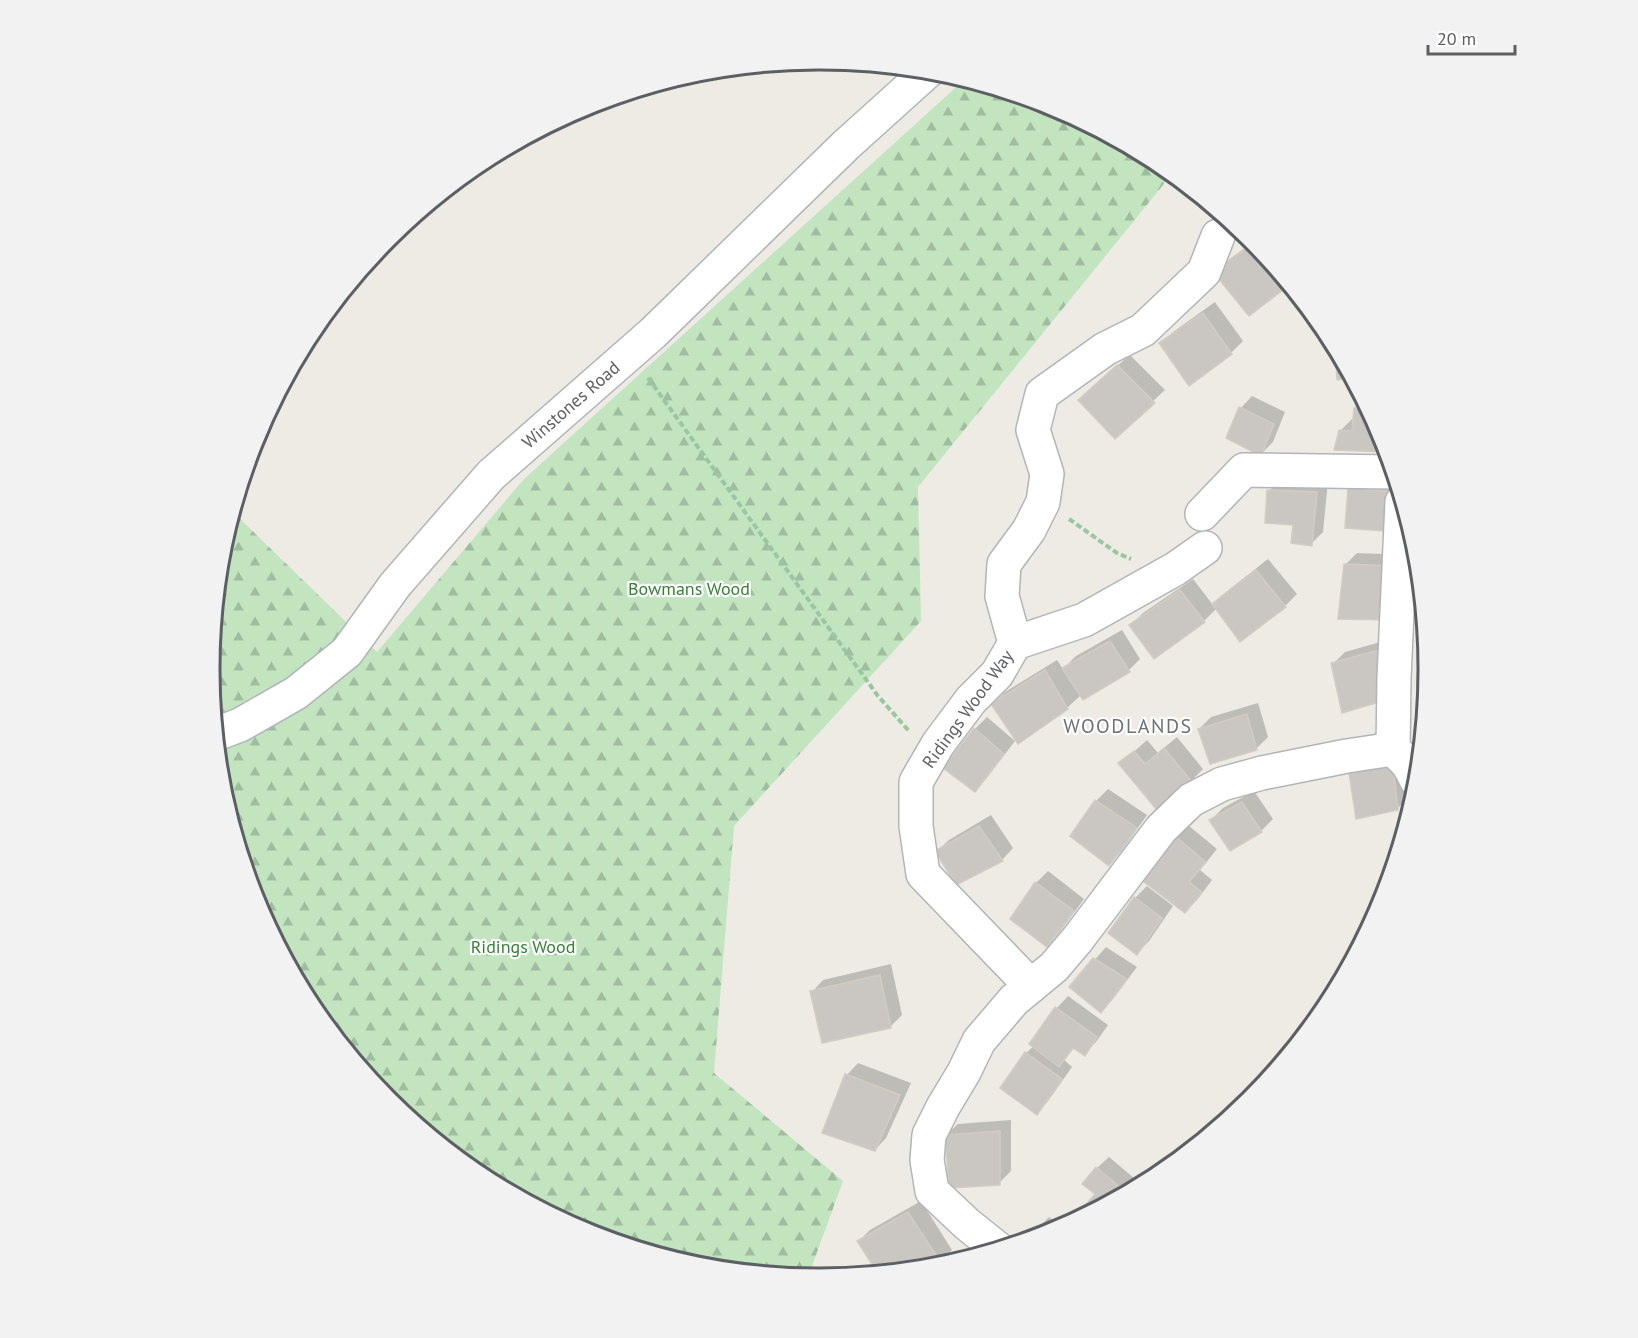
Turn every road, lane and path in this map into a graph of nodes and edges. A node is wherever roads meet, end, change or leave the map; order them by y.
1 (919, 79) edge
2 (1218, 236) dead end
3 (630, 353) junction
4 (1384, 472) edge
5 (1043, 502) junction
6 (1202, 514) dead end
7 (1401, 530) edge
8 (1205, 548) dead end
9 (1140, 563) dead end
10 (1016, 643) junction
11 (224, 731) edge
12 (1393, 749) junction
13 (931, 756) junction
14 (1409, 766) edge
15 (1031, 986) junction
16 (990, 1242) edge

1 - 3 street, Winstones Road
2 - 5 street, Ridings Wood Way
3 - 11 street, Winstones Road
3 - 13 path
4 - 6 street
5 - 9 path
5 - 10 street, Ridings Wood Way
7 - 12 street
8 - 10 street
10 - 13 street, Ridings Wood Way
12 - 14 street
12 - 15 street
13 - 15 street, Ridings Wood Way
15 - 16 street

